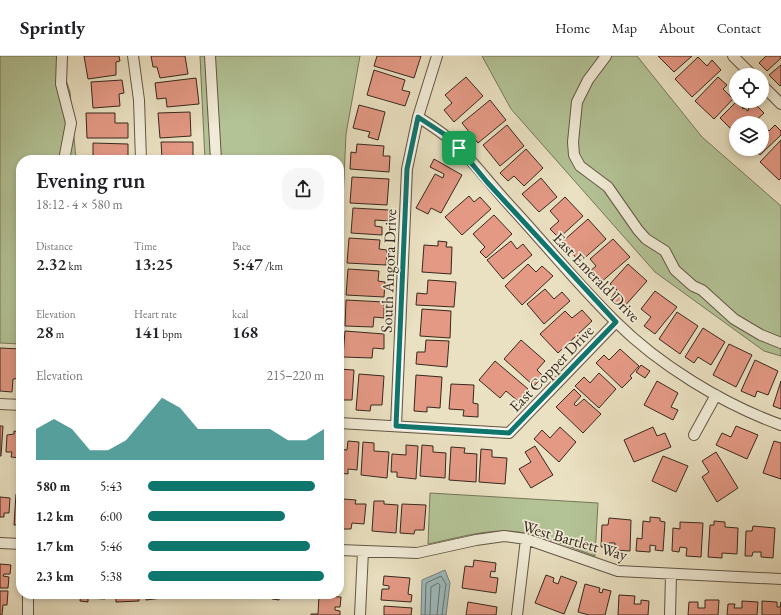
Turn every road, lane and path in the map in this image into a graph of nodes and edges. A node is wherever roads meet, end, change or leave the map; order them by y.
1 (62, 56) edge
2 (133, 56) edge
3 (210, 56) edge
4 (437, 56) edge
5 (606, 56) edge
6 (733, 56) edge
7 (745, 68) edge
8 (769, 92) edge
9 (781, 104) edge
10 (418, 117) junction
11 (65, 155) edge
12 (141, 155) edge
13 (216, 155) edge
14 (616, 322) junction
15 (781, 343) edge
16 (716, 395) junction
17 (0, 404) edge
18 (16, 405) edge
19 (344, 423) edge
20 (781, 425) edge
21 (396, 426) junction
22 (694, 435) dead end
23 (526, 539) junction
24 (0, 543) edge
25 (16, 544) edge
26 (344, 550) edge
27 (363, 551) junction
28 (671, 575) junction
29 (781, 580) edge
30 (28, 599) edge
31 (28, 615) edge
32 (360, 615) edge
33 (517, 615) edge
34 (670, 615) edge

1 - 11 street
2 - 12 street
3 - 13 street
4 - 10 street, South Angora Drive
5 - 15 street
6 - 7 street
8 - 9 street
10 - 14 street, East Emerald Drive
10 - 21 street, South Angora Drive
14 - 16 street, East Emerald Drive
14 - 21 street, East Copper Drive
16 - 20 street, East Emerald Drive
16 - 22 street
17 - 18 street
19 - 21 street, East Copper Drive
23 - 27 street, West Bartlett Way
23 - 28 street, West Bartlett Way
23 - 33 street
24 - 25 street
26 - 27 street, West Bartlett Way
27 - 32 street
28 - 29 street, West Bartlett Way
28 - 34 street
30 - 31 street

